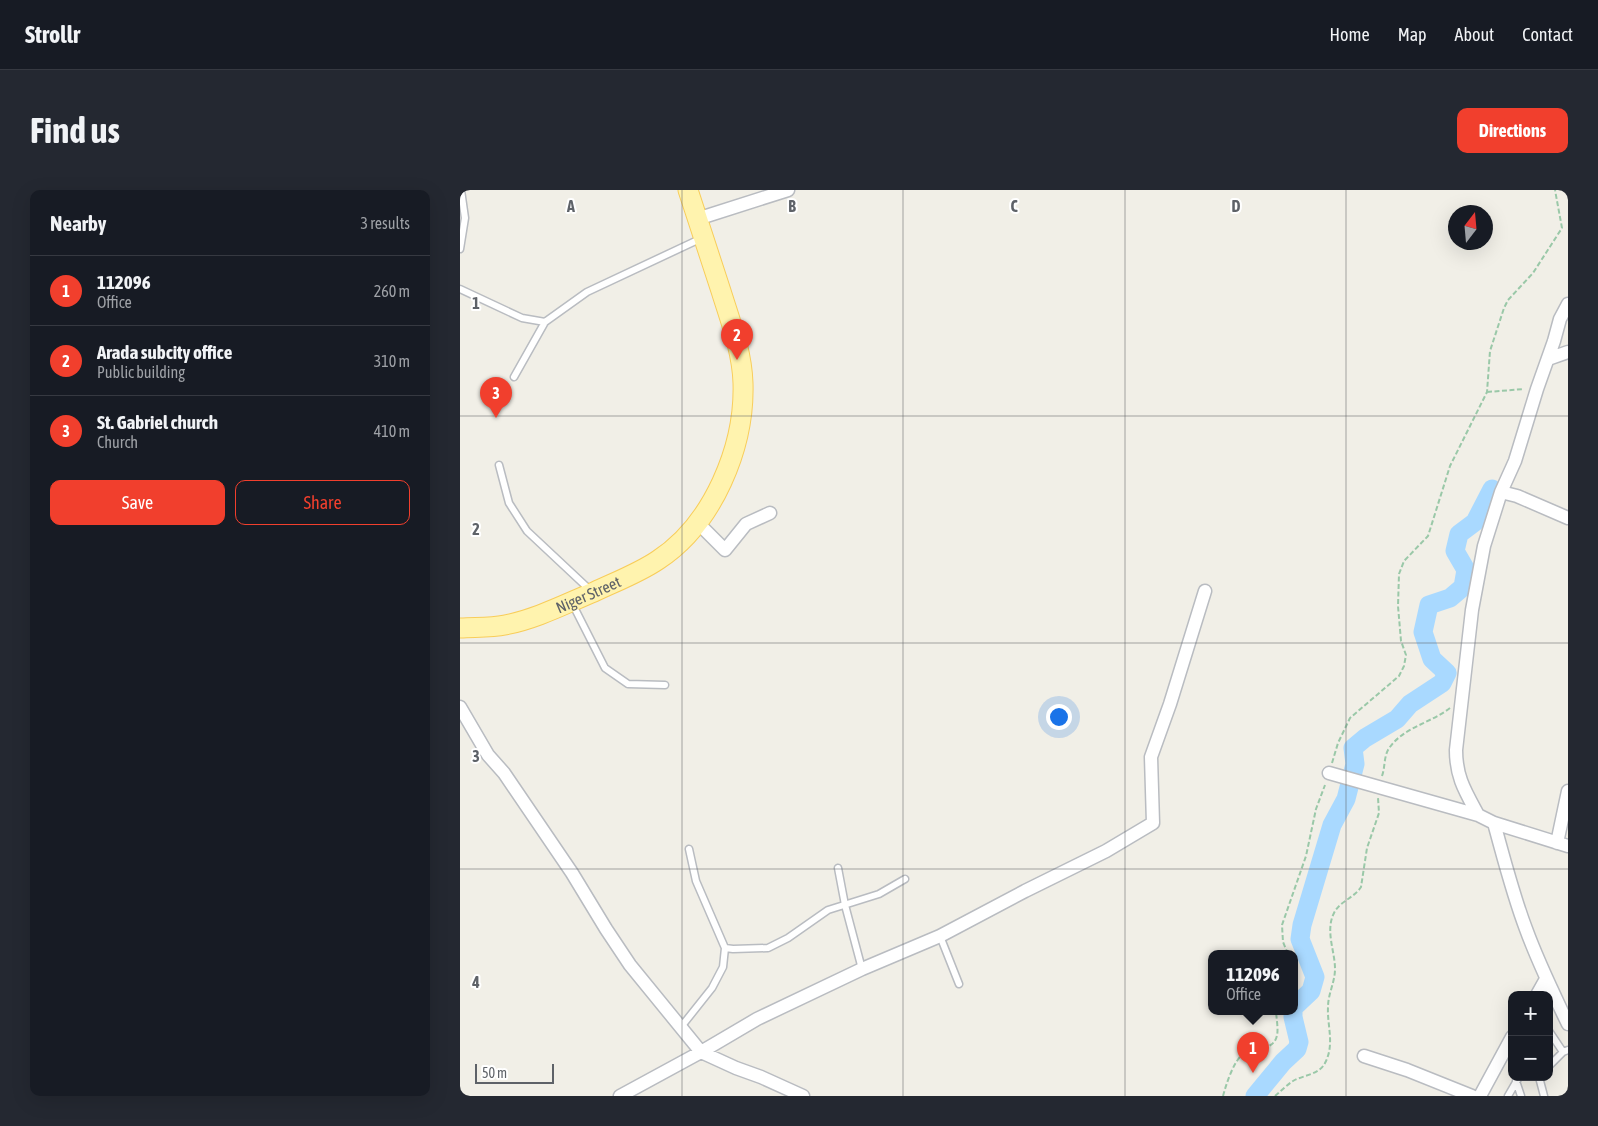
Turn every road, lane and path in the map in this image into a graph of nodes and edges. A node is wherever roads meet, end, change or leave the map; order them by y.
1 (461, 190) edge
2 (688, 190) edge
3 (788, 190) edge
4 (1555, 190) edge
5 (697, 218) junction
6 (703, 238) junction
7 (460, 249) edge
8 (460, 289) edge
9 (1568, 304) edge
10 (545, 322) junction
11 (1568, 352) edge
12 (1548, 359) junction
13 (514, 377) dead end
14 (1525, 389) dead end
15 (1487, 392) junction
16 (499, 465) dead end
17 (1501, 492) junction
18 (770, 513) dead end
19 (1568, 518) edge
20 (698, 523) junction
21 (1204, 591) dead end
22 (592, 592) junction
23 (572, 602) junction
24 (460, 628) edge
25 (665, 685) dead end
26 (1463, 698) junction
27 (460, 707) edge
28 (1329, 774) junction
29 (1379, 787) junction
30 (1568, 790) edge
31 (1478, 814) junction
32 (1494, 823) junction
33 (1562, 844) edge
34 (689, 849) dead end
35 (838, 868) dead end
36 (905, 879) dead end
37 (845, 905) junction
38 (940, 936) junction
39 (725, 948) junction
40 (1286, 950) edge
41 (862, 969) junction
42 (1546, 979) junction
43 (959, 984) dead end
44 (1539, 991) edge
45 (1276, 1015) edge
46 (1568, 1024) edge
47 (681, 1027) junction
48 (1553, 1036) edge
49 (1508, 1044) edge
50 (1566, 1051) edge
51 (701, 1052) junction
52 (1364, 1056) dead end
53 (1553, 1062) edge
54 (1517, 1081) edge
55 (1518, 1081) edge
56 (1540, 1081) edge
57 (620, 1096) edge
58 (803, 1096) edge
59 (1223, 1096) edge
60 (1275, 1096) edge
61 (1472, 1096) edge
62 (1480, 1096) edge
63 (1508, 1096) edge
64 (1520, 1096) edge
65 (1544, 1096) edge

1 - 7 lane
2 - 5 main road, Niger Street
3 - 5 street
4 - 15 path
5 - 6 main road, Niger Street
6 - 10 lane
6 - 20 main road, Niger Street
8 - 10 lane
9 - 12 street
10 - 13 lane
11 - 12 street
12 - 17 street
14 - 15 path
15 - 28 path
16 - 22 lane
17 - 19 street
17 - 26 street
18 - 20 street
20 - 22 main road, Niger Street
21 - 38 street
22 - 23 main road, Niger Street
23 - 24 main road, Niger Street
23 - 25 lane
26 - 29 path
26 - 31 street
27 - 47 street
28 - 29 street
28 - 40 path
29 - 31 street
29 - 60 path
30 - 33 street
31 - 32 street
32 - 33 street
32 - 42 street
34 - 39 lane
35 - 37 lane
36 - 37 lane
37 - 39 lane
37 - 41 lane
38 - 41 street
38 - 43 lane
39 - 47 lane
41 - 51 street
42 - 44 street
42 - 46 street
45 - 59 path
47 - 51 street
48 - 50 lane
49 - 62 street
50 - 53 lane
51 - 57 street
51 - 58 street
52 - 61 street
54 - 63 lane
55 - 64 lane
56 - 65 lane

